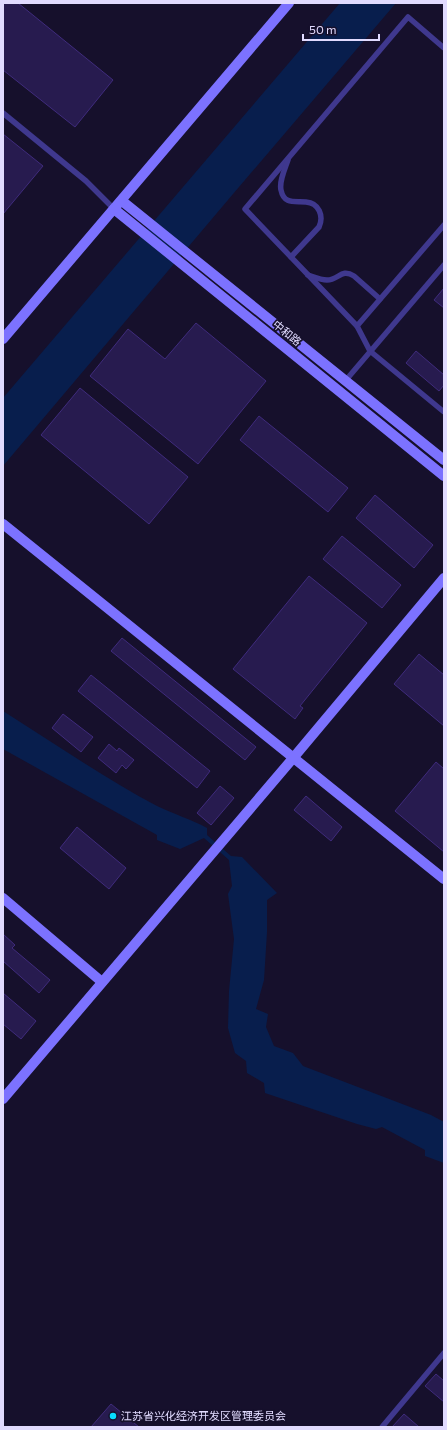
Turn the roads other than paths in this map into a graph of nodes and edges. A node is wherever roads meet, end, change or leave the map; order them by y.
1 (289, 3) edge
2 (444, 48) edge
3 (3, 113) edge
4 (289, 157) junction
5 (122, 201) junction
6 (114, 209) junction
7 (444, 225) edge
8 (291, 257) junction
9 (444, 264) edge
10 (308, 275) junction
11 (380, 299) junction
12 (357, 326) junction
13 (3, 339) edge
14 (370, 351) junction
15 (346, 380) junction
16 (444, 412) edge
17 (444, 460) edge
18 (444, 476) edge
19 (3, 524) edge
20 (444, 578) edge
21 (294, 757) junction
22 (444, 879) edge
23 (3, 898) edge
24 (102, 982) junction
25 (3, 1099) edge
26 (444, 1353) edge
27 (382, 1427) edge

1 - 5 street
2 - 4 lane
3 - 6 lane
4 - 8 lane
4 - 8 lane
5 - 6 street
5 - 15 street, 中和路
6 - 13 street
6 - 18 street, 中和路
7 - 11 lane
8 - 10 lane
9 - 14 lane
10 - 11 lane
10 - 12 lane
11 - 12 lane
12 - 14 lane
14 - 15 lane
14 - 16 lane
15 - 17 street, 中和路
19 - 21 street
20 - 21 street
21 - 22 street
21 - 24 street
23 - 24 street
24 - 25 street
26 - 27 lane

